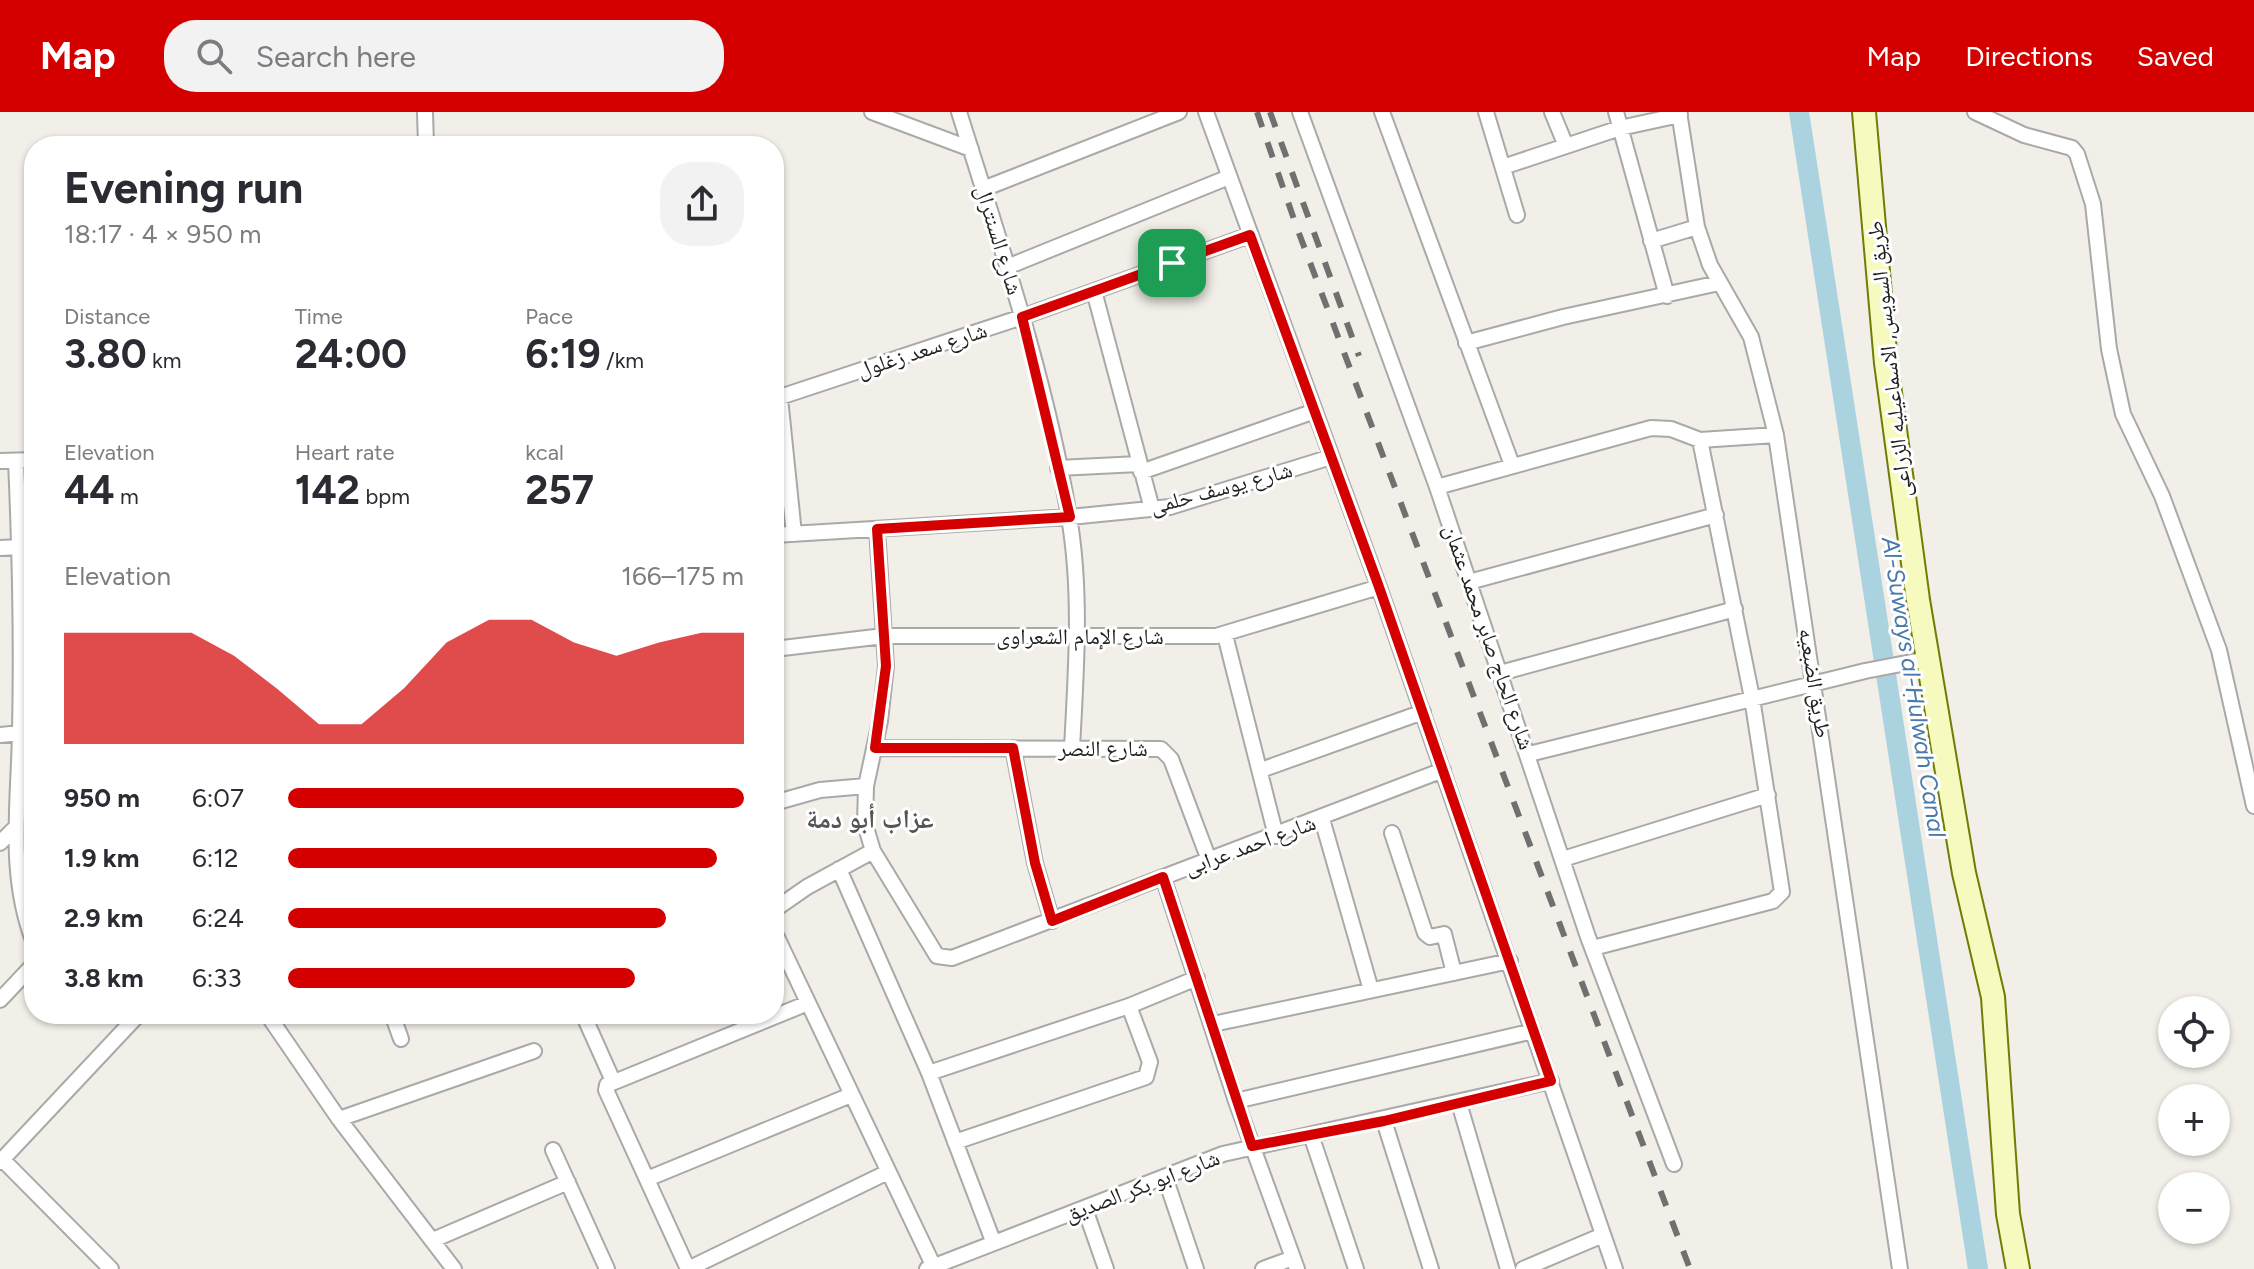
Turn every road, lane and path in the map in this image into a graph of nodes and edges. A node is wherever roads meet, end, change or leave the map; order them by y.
1 (425, 112) edge
2 (872, 112) edge
3 (959, 112) edge
4 (1179, 112) edge
5 (1206, 112) edge
6 (1300, 112) edge
7 (1382, 112) edge
8 (1486, 112) edge
9 (1552, 112) edge
10 (1616, 112) edge
11 (1864, 112) edge
12 (1975, 112) edge
13 (1679, 114) edge
14 (900, 117) edge
15 (1620, 128) junction
16 (426, 136) edge
17 (1566, 146) junction
18 (971, 149) junction
19 (1503, 167) junction
20 (1229, 177) junction
21 (983, 189) junction
22 (1517, 215) dead end
23 (1697, 227) junction
24 (1250, 235) junction
25 (1651, 241) junction
26 (1007, 267) junction
27 (1719, 283) junction
28 (1094, 291) junction
29 (1667, 296) junction
30 (1022, 317) junction
31 (1466, 343) junction
32 (784, 396) edge
33 (1315, 411) junction
34 (1776, 435) junction
35 (1700, 440) junction
36 (784, 454) edge
37 (1331, 457) junction
38 (0, 461) edge
39 (16, 461) junction
40 (24, 461) edge
41 (1512, 465) junction
42 (1058, 468) junction
43 (1140, 468) junction
44 (1437, 487) junction
45 (1152, 509) junction
46 (1716, 515) junction
47 (1070, 517) junction
48 (877, 529) junction
49 (784, 534) edge
50 (794, 534) junction
51 (20, 547) junction
52 (0, 548) edge
53 (24, 563) edge
54 (1469, 582) junction
55 (1379, 587) junction
56 (1735, 609) junction
57 (1225, 635) junction
58 (884, 636) junction
59 (1077, 636) junction
60 (784, 648) edge
61 (1927, 659) junction
62 (1500, 673) junction
63 (1816, 683) junction
64 (1752, 698) junction
65 (1423, 712) junction
66 (24, 727) edge
67 (0, 735) edge
68 (24, 738) edge
69 (875, 748) junction
70 (1013, 748) junction
71 (1072, 748) junction
72 (1529, 754) junction
73 (1261, 770) junction
74 (1443, 770) junction
75 (866, 786) junction
76 (1768, 795) junction
77 (784, 800) edge
78 (2254, 806) edge
79 (1322, 819) junction
80 (16, 827) junction
81 (1392, 833) dead end
82 (1276, 836) junction
83 (0, 843) edge
84 (873, 851) junction
85 (1563, 859) junction
86 (1209, 860) junction
87 (839, 869) junction
88 (1163, 877) junction
89 (24, 904) edge
90 (784, 904) edge
91 (1052, 921) junction
92 (1593, 948) junction
93 (784, 954) edge
94 (1510, 961) junction
95 (1454, 973) junction
96 (24, 975) edge
97 (1197, 978) junction
98 (1371, 990) junction
99 (0, 1000) edge
100 (808, 1003) junction
101 (1129, 1006) junction
102 (784, 1013) edge
103 (129, 1024) edge
104 (274, 1024) edge
105 (396, 1024) edge
106 (587, 1024) edge
107 (756, 1024) edge
108 (1213, 1024) junction
109 (1533, 1031) junction
110 (401, 1039) dead end
111 (534, 1051) dead end
112 (929, 1073) junction
113 (613, 1081) junction
114 (1551, 1081) junction
115 (851, 1095) junction
116 (1236, 1101) junction
117 (1459, 1103) junction
118 (339, 1119) junction
119 (1384, 1121) junction
120 (1311, 1135) junction
121 (955, 1142) junction
122 (1252, 1146) junction
123 (553, 1150) dead end
124 (3, 1154) edge
125 (1674, 1164) dead end
126 (888, 1172) junction
127 (1165, 1177) junction
128 (647, 1179) junction
129 (568, 1182) junction
130 (1085, 1209) junction
131 (1603, 1235) junction
132 (433, 1240) junction
133 (993, 1241) junction
134 (1295, 1263) edge
135 (932, 1268) edge
136 (111, 1269) edge
137 (454, 1269) edge
138 (607, 1269) edge
139 (688, 1269) edge
140 (1106, 1269) edge
141 (1196, 1269) edge
142 (1263, 1269) edge
143 (1356, 1269) edge
144 (1431, 1269) edge
145 (1508, 1269) edge
146 (1523, 1269) edge
147 (1615, 1269) edge
148 (1900, 1269) edge
149 (2018, 1269) edge

1 - 16 street
2 - 14 street
3 - 18 street, شارع السنترال
4 - 21 street
5 - 20 street
6 - 44 street, شارع الحاج صابر محمد عثمان
7 - 31 street
8 - 19 street
9 - 17 street
10 - 15 street
11 - 61 main road, طريق السويس, الاسماعيليه الزراعى
12 - 78 street
13 - 15 street
13 - 23 street, طريق الضبعيه
14 - 18 street
15 - 17 street
15 - 25 street
17 - 19 street
18 - 21 street, شارع السنترال
19 - 22 street
20 - 24 street
20 - 26 street
21 - 26 street, شارع السنترال
23 - 25 street
23 - 27 street, طريق الضبعيه
24 - 28 street, شارع سعد زغلول
24 - 33 street
25 - 29 street
26 - 30 street, شارع السنترال
27 - 29 street
27 - 34 street, طريق الضبعيه
28 - 30 street, شارع سعد زغلول
28 - 43 street
29 - 31 street
30 - 32 street, شارع سعد زغلول
30 - 42 street, شارع السنترال
31 - 41 street
33 - 37 street
33 - 43 street
34 - 35 street
34 - 63 street, طريق الضبعيه
35 - 41 street
35 - 46 street
36 - 50 street
37 - 45 street, شارع يوسف حلمى
37 - 55 street
38 - 39 street
39 - 40 street
39 - 51 street
41 - 44 street
42 - 43 street
42 - 47 street, شارع السنترال
43 - 45 street
44 - 54 street, شارع الحاج صابر محمد عثمان
45 - 47 street, شارع يوسف حلمى
46 - 54 street
46 - 56 street
47 - 48 street, شارع يوسف حلمى
47 - 59 street, شارع السنترال
48 - 50 street, شارع يوسف حلمى
48 - 58 street, شارع احمد عرابى
49 - 50 street, شارع يوسف حلمى
51 - 52 street
51 - 53 street
54 - 62 street, شارع الحاج صابر محمد عثمان
55 - 57 street, شارع الإمام الشعراوى
55 - 65 street
56 - 62 street
56 - 64 street
57 - 59 street, شارع الإمام الشعراوى
57 - 73 street
58 - 59 street, شارع الإمام الشعراوى
58 - 60 street, شارع الإمام الشعراوى
58 - 69 street, شارع احمد عرابى
59 - 71 street, شارع السنترال
61 - 63 street
61 - 149 main road, طريق السويس, الاسماعيليه الزراعى
62 - 72 street, شارع الحاج صابر محمد عثمان
63 - 64 street
63 - 148 street, طريق الضبعيه
64 - 72 street
64 - 76 street
65 - 73 street
65 - 74 street
66 - 67 street
68 - 80 street
69 - 70 street, شارع النصر
69 - 75 street, شارع احمد عرابى
70 - 71 street, شارع النصر
70 - 91 street
71 - 86 street, شارع النصر
72 - 85 street, شارع الحاج صابر محمد عثمان
73 - 82 street
74 - 79 street, شارع احمد عرابى
74 - 94 street
75 - 77 street
75 - 84 street, شارع احمد عرابى
76 - 85 street
76 - 92 street
79 - 82 street, شارع احمد عرابى
79 - 98 street
80 - 83 street
80 - 89 street
81 - 95 street
82 - 86 street, شارع احمد عرابى
84 - 87 street
84 - 91 street, شارع احمد عرابى
85 - 92 street, شارع الحاج صابر محمد عثمان
86 - 88 street, شارع احمد عرابى
87 - 90 street
87 - 112 street
88 - 91 street, شارع احمد عرابى
88 - 97 street
92 - 125 street, شارع الحاج صابر محمد عثمان
93 - 100 street
94 - 95 street
94 - 109 street
95 - 98 street
96 - 99 street
97 - 101 street
97 - 108 street
98 - 108 street
100 - 102 street
100 - 115 street
101 - 112 street
101 - 121 street
103 - 124 street
104 - 118 street
105 - 110 street
106 - 113 street
107 - 113 street
108 - 116 street
109 - 114 street
109 - 116 street
111 - 118 street
112 - 121 street
113 - 128 street
114 - 117 street, شارع ابو بكر الصديق
114 - 131 street
115 - 126 street
115 - 128 street
116 - 122 street
117 - 119 street, شارع ابو بكر الصديق
117 - 145 street
118 - 132 street
119 - 120 street, شارع ابو بكر الصديق
119 - 144 street
120 - 122 street, شارع ابو بكر الصديق
120 - 143 street
121 - 133 street
122 - 127 street, شارع ابو بكر الصديق
122 - 134 street
123 - 129 street
124 - 136 street
126 - 135 street
126 - 139 street
127 - 130 street, شارع ابو بكر الصديق
127 - 141 street
128 - 139 street
129 - 132 street
129 - 138 street
130 - 133 street, شارع ابو بكر الصديق
130 - 140 street
131 - 146 street
131 - 147 street
132 - 137 street
133 - 135 street, شارع ابو بكر الصديق
134 - 142 street

